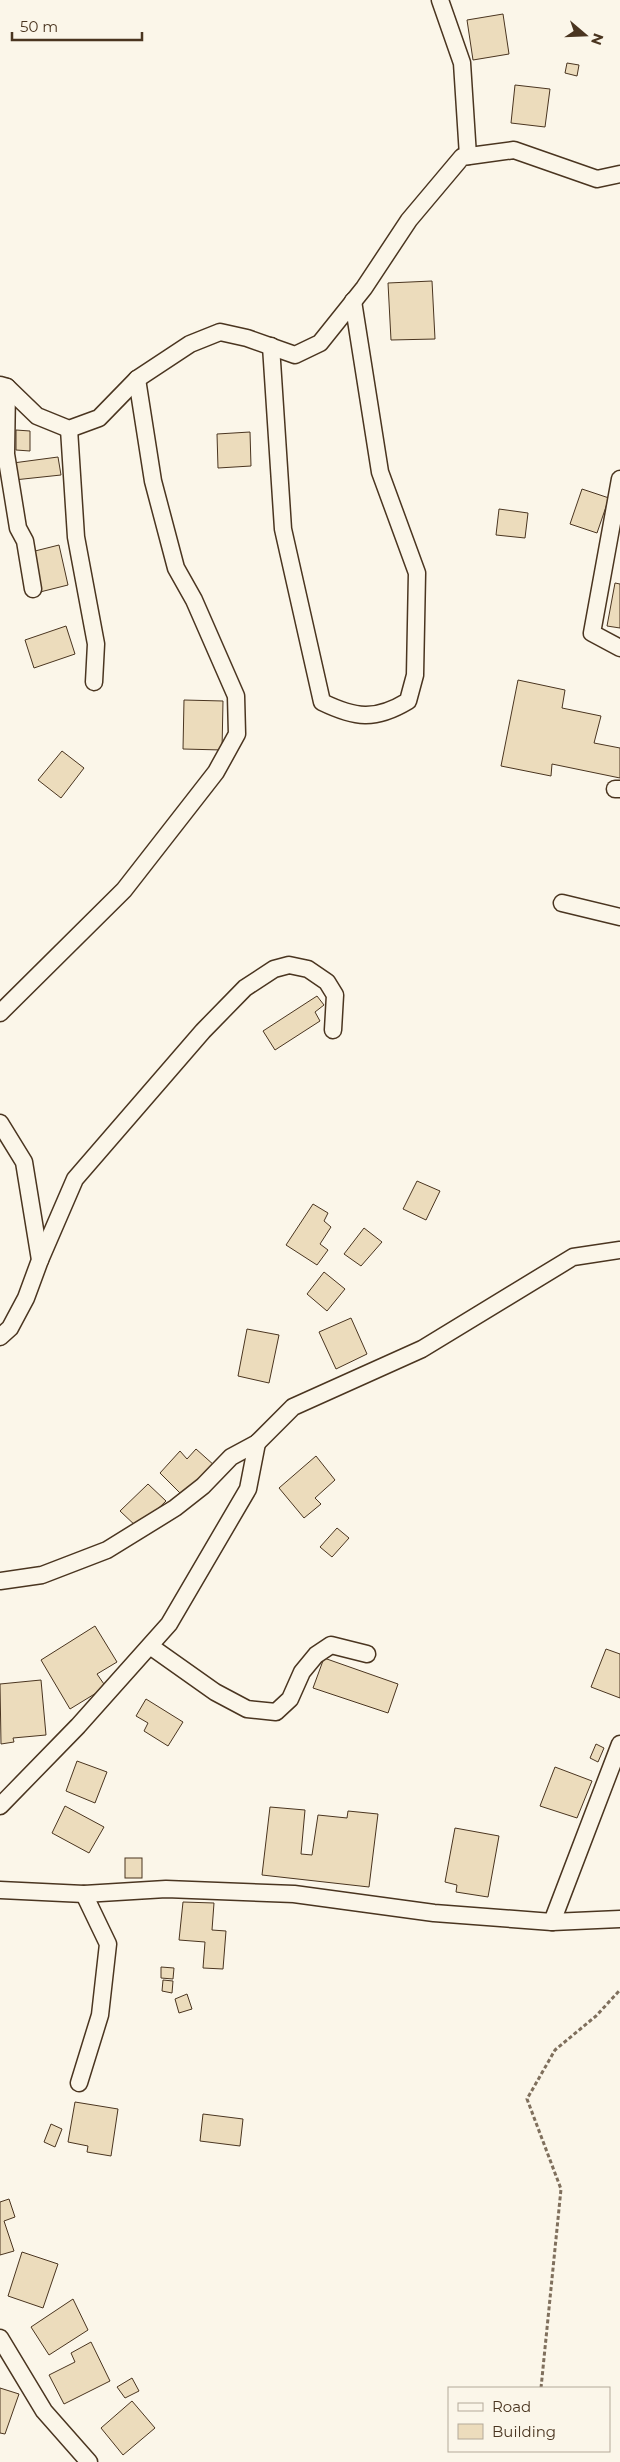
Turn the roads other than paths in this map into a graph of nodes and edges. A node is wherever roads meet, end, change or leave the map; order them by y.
1 (440, 0) edge
2 (468, 156) junction
3 (620, 174) edge
4 (353, 301) junction
5 (271, 346) junction
6 (137, 379) junction
7 (4, 386) edge
8 (69, 429) junction
9 (620, 479) edge
10 (33, 589) dead end
11 (620, 648) edge
12 (94, 682) dead end
13 (562, 903) dead end
14 (620, 917) edge
15 (0, 1013) edge
16 (333, 1030) dead end
17 (0, 1124) edge
18 (620, 1250) edge
19 (40, 1260) junction
20 (0, 1337) edge
21 (257, 1443) junction
22 (0, 1581) edge
23 (150, 1646) junction
24 (367, 1654) dead end
25 (620, 1744) edge
26 (6, 1792) edge
27 (0, 1806) edge
28 (0, 1890) edge
29 (84, 1894) junction
30 (620, 1919) edge
31 (552, 1922) junction
32 (79, 2082) dead end
33 (0, 2338) edge
34 (89, 2462) edge

1 - 2 street
2 - 3 street
2 - 4 street
4 - 5 street
4 - 5 street
5 - 6 street
6 - 8 street
6 - 15 street
7 - 8 street
7 - 10 street
8 - 12 street
9 - 11 street
13 - 14 street
16 - 19 street
17 - 19 street
18 - 21 street
19 - 20 street
21 - 22 street
21 - 23 street
23 - 24 street
23 - 26 street
25 - 31 street
26 - 27 street
28 - 29 street
29 - 31 street
29 - 32 street
30 - 31 street
33 - 34 street

